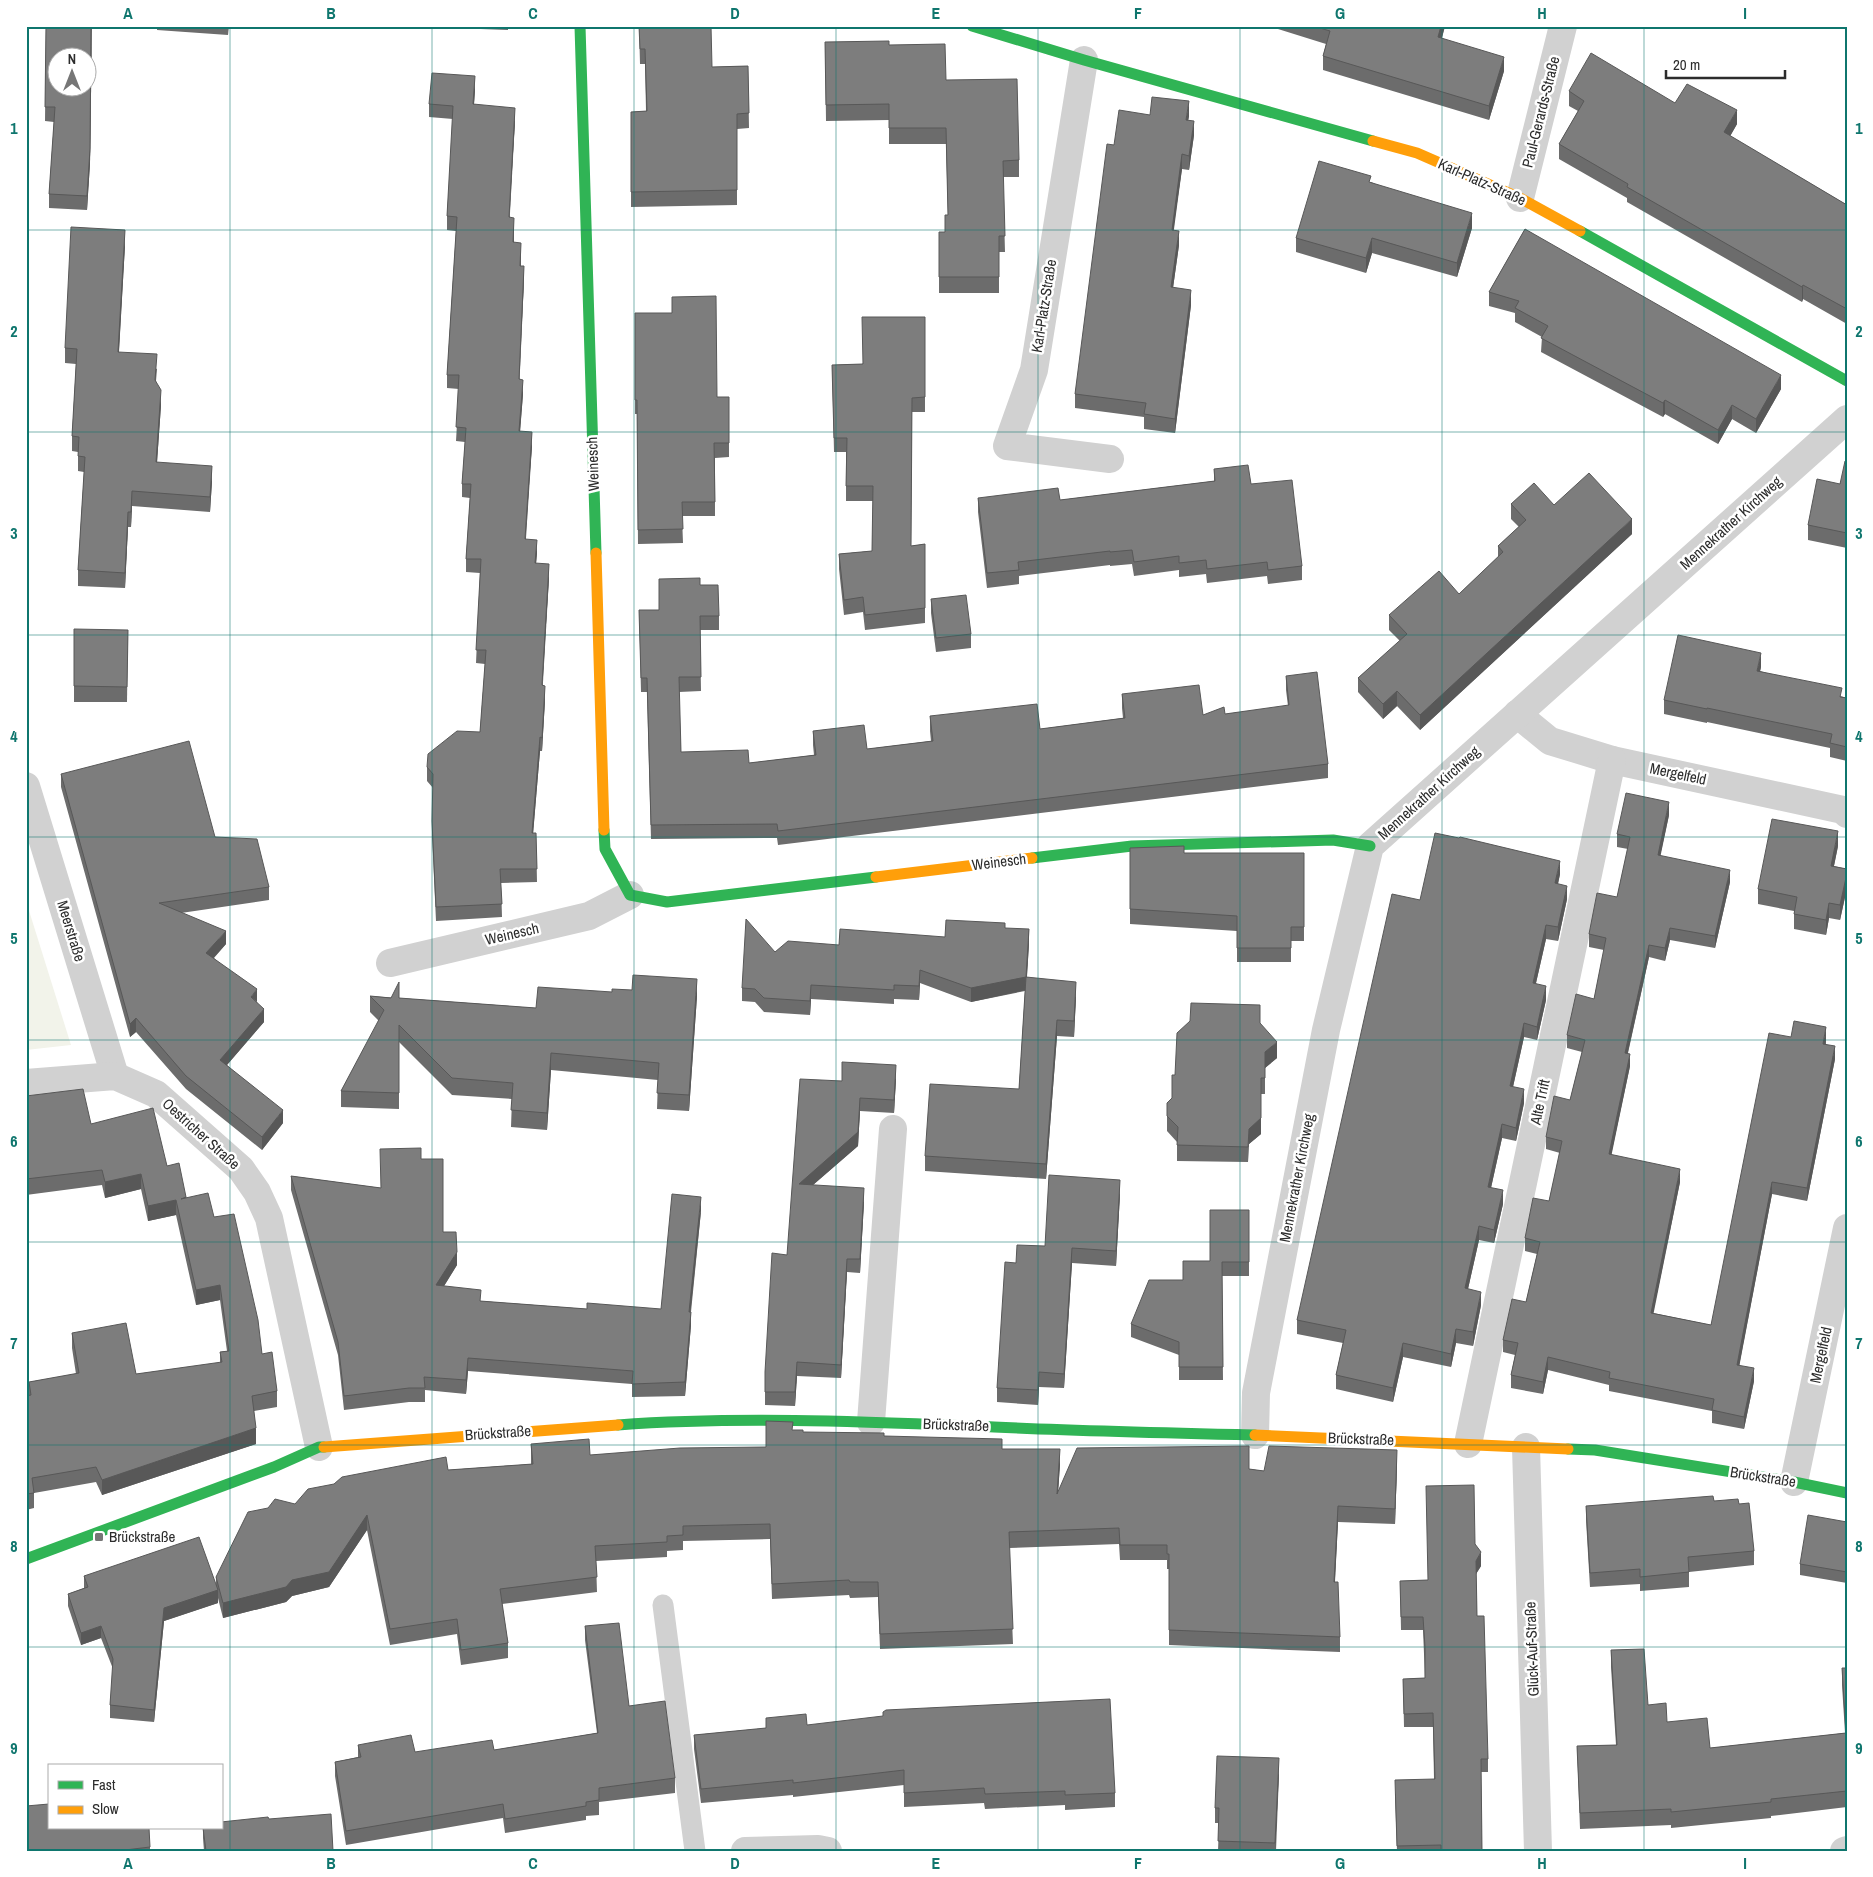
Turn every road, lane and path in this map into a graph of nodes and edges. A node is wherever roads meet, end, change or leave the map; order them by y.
1 (580, 26) edge
2 (972, 26) edge
3 (1563, 26) edge
4 (1084, 60) junction
5 (1520, 198) junction
6 (1847, 381) edge
7 (1847, 420) edge
8 (1110, 459) dead end
9 (1517, 714) junction
10 (1612, 760) junction
11 (26, 786) edge
12 (1847, 814) edge
13 (1370, 846) junction
14 (630, 895) junction
15 (390, 963) dead end
16 (115, 1076) junction
17 (26, 1083) edge
18 (893, 1129) dead end
19 (1847, 1228) edge
20 (871, 1422) junction
21 (1255, 1434) junction
22 (1468, 1444) junction
23 (318, 1447) junction
24 (1526, 1447) junction
25 (1794, 1482) junction
26 (1847, 1493) edge
27 (26, 1560) edge
28 (663, 1605) dead end
29 (695, 1851) edge
30 (745, 1851) edge
31 (828, 1851) edge
32 (1538, 1851) edge

1 - 14 street, Weinesch
2 - 4 street, Karl-Platz-Straße
3 - 5 street, Paul-Gerards-Straße
4 - 5 street, Karl-Platz-Straße
4 - 8 street, Karl-Platz-Straße
5 - 6 street, Karl-Platz-Straße
7 - 9 street, Mennekrather Kirchweg
9 - 10 street, Mergelfeld
9 - 13 street, Mennekrather Kirchweg
10 - 12 street, Mergelfeld
10 - 22 street, Alte Trift
11 - 16 street, Meerstraße
13 - 14 street, Weinesch
13 - 21 street, Mennekrather Kirchweg
14 - 15 street, Weinesch
16 - 17 street, Oestricher Straße
16 - 23 street, Oestricher Straße
18 - 20 street
19 - 25 street, Mergelfeld
20 - 21 street, Brückstraße
20 - 23 street, Brückstraße
21 - 22 street, Brückstraße
22 - 24 street, Brückstraße
23 - 27 street, Brückstraße
24 - 25 street, Brückstraße
24 - 32 street, Glück-Auf-Straße
25 - 26 street, Brückstraße
28 - 29 lane
30 - 31 street

